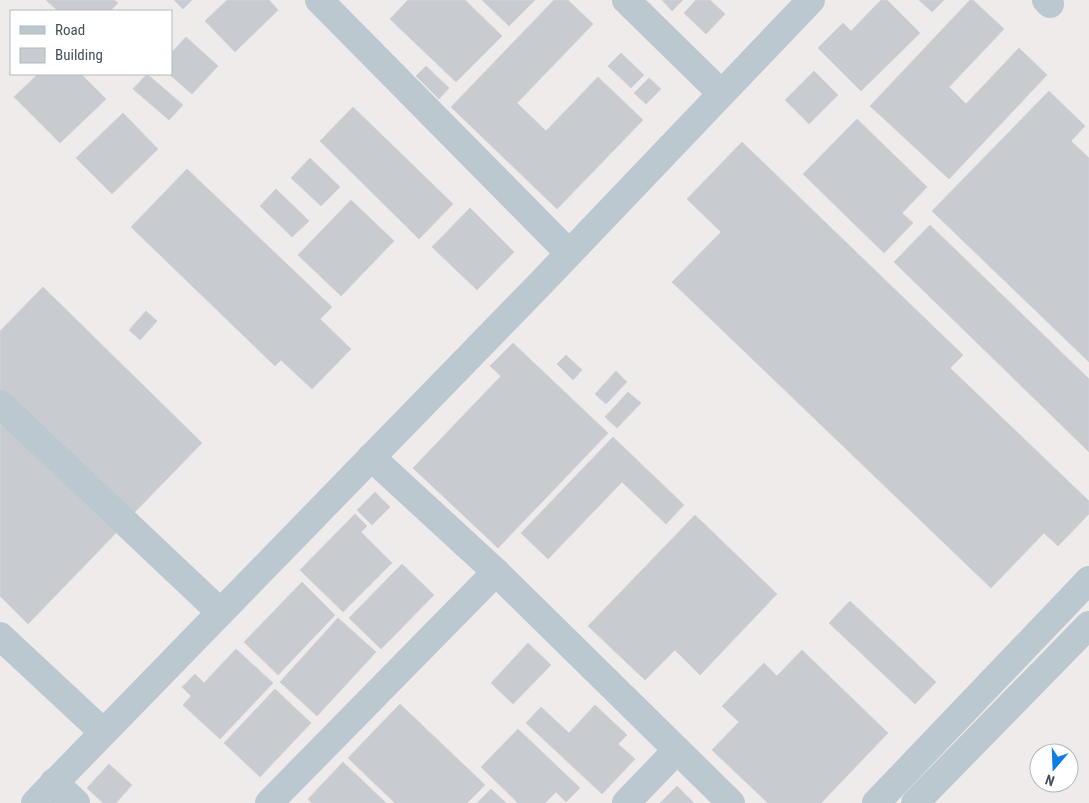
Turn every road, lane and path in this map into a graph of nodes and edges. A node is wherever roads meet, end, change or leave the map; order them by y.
1 (319, 0) edge
2 (626, 0) edge
3 (798, 4) edge
4 (721, 93) junction
5 (569, 253) junction
6 (0, 404) edge
7 (372, 457) junction
8 (496, 572) junction
9 (1089, 580) edge
10 (220, 611) junction
11 (1089, 625) edge
12 (0, 636) edge
13 (102, 732) junction
14 (677, 750) junction
15 (54, 782) junction
16 (34, 803) edge
17 (76, 803) edge
18 (269, 803) edge
19 (626, 803) edge
20 (731, 803) edge
21 (876, 803) edge
22 (915, 803) edge

1 - 5 street
2 - 4 street
3 - 4 street
4 - 5 street
5 - 7 street
6 - 10 street
7 - 8 street
7 - 10 street
8 - 14 street
8 - 18 street
9 - 21 street
10 - 13 street
11 - 22 street
12 - 13 street
13 - 15 street
14 - 19 street
14 - 20 street
15 - 16 street
15 - 17 street

